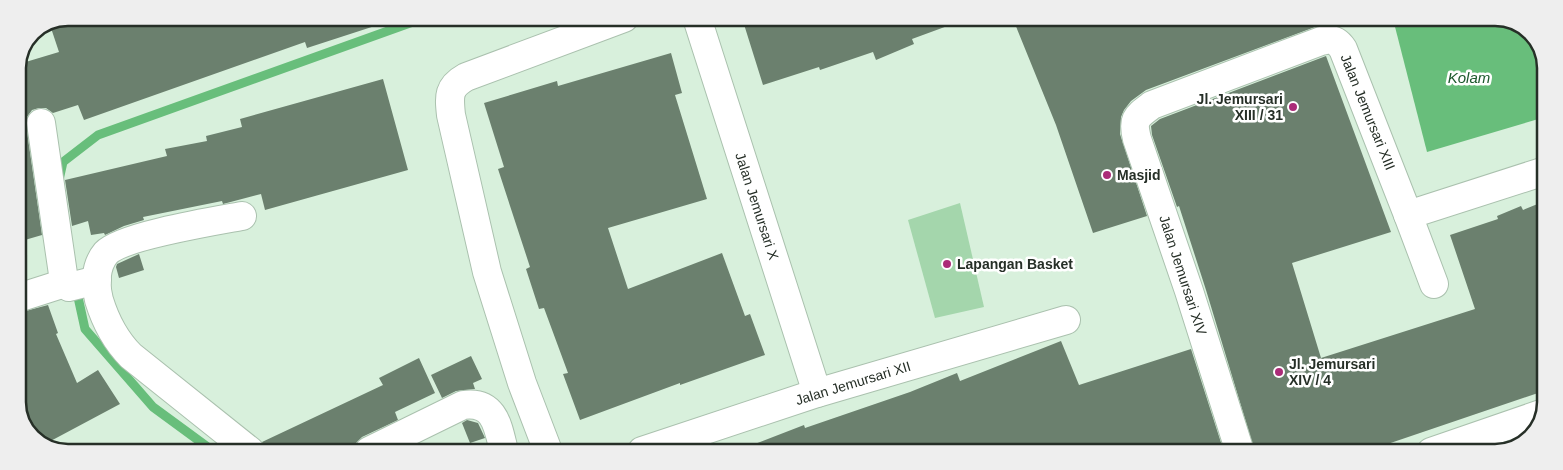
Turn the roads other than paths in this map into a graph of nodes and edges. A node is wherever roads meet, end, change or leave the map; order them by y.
1 (603, 26) edge
2 (700, 26) edge
3 (1152, 105) joint
4 (41, 123) dead end
5 (1537, 174) edge
6 (1408, 215) junction
7 (242, 216) dead end
8 (80, 283) junction
9 (1434, 284) dead end
10 (26, 296) edge
11 (1066, 320) dead end
12 (818, 393) junction
13 (1531, 424) edge
14 (241, 444) edge
15 (384, 444) edge
16 (502, 444) edge
17 (545, 444) edge
18 (663, 444) edge
19 (1237, 444) edge
20 (1459, 444) edge

1 - 17 street
2 - 12 street, Jalan Jemursari X
3 - 6 street, Jalan Jemursari XIII
3 - 19 street, Jalan Jemursari XIV
4 - 8 street
5 - 6 street
6 - 9 street, Jalan Jemursari XIII
7 - 8 street
8 - 10 street
8 - 14 street
11 - 12 street, Jalan Jemursari XII
12 - 18 street, Jalan Jemursari XII
13 - 20 street
15 - 16 street

